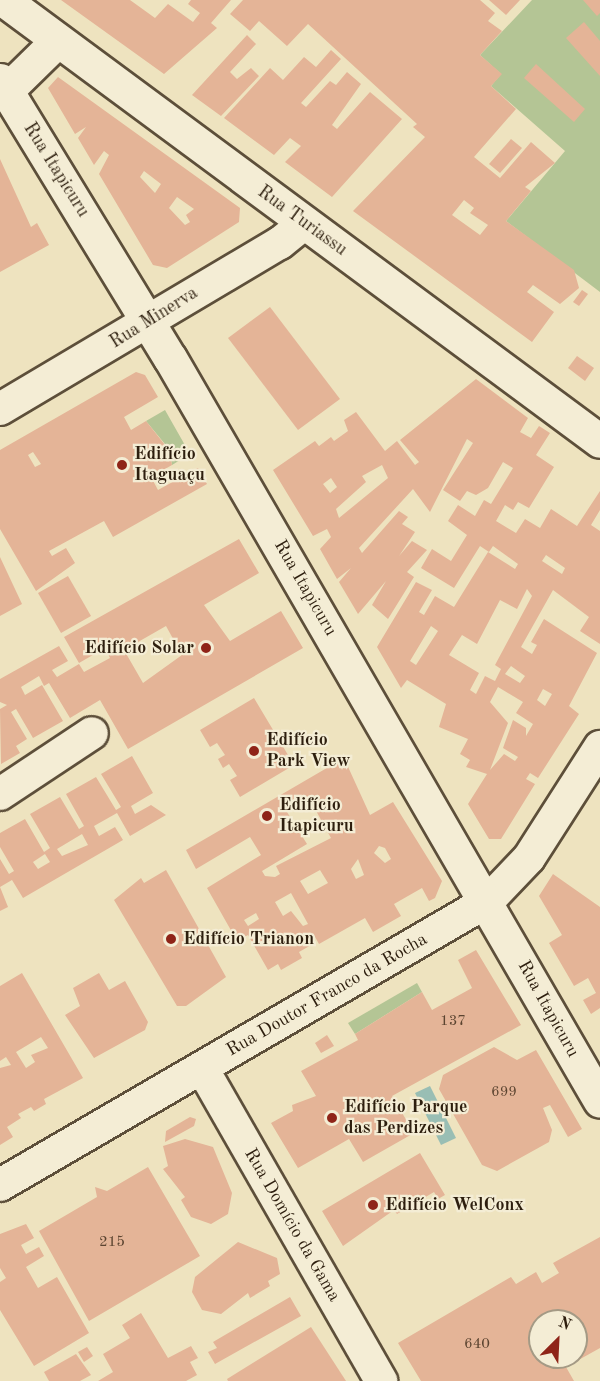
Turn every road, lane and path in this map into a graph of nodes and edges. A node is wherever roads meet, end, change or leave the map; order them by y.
1 (4, 0) edge
2 (57, 41) junction
3 (3, 85) edge
4 (305, 223) junction
5 (149, 322) junction
6 (0, 409) edge
7 (600, 441) edge
8 (93, 733) dead end
9 (596, 761) edge
10 (0, 794) edge
11 (488, 901) junction
12 (202, 1068) junction
13 (600, 1101) edge
14 (0, 1185) edge
15 (381, 1381) edge

1 - 2 street, Rua Turiassu
2 - 3 street
2 - 4 street, Rua Turiassu
3 - 5 street, Rua Itapicuru
4 - 5 street, Rua Minerva
4 - 7 street, Rua Turiassu
5 - 6 street, Rua Minerva
5 - 11 street, Rua Itapicuru
8 - 10 street
9 - 11 street, Rua Doutor Franco da Rocha
11 - 12 street, Rua Doutor Franco da Rocha
11 - 13 street, Rua Itapicuru
12 - 14 street, Rua Doutor Franco da Rocha
12 - 15 street, Rua Domício da Gama

